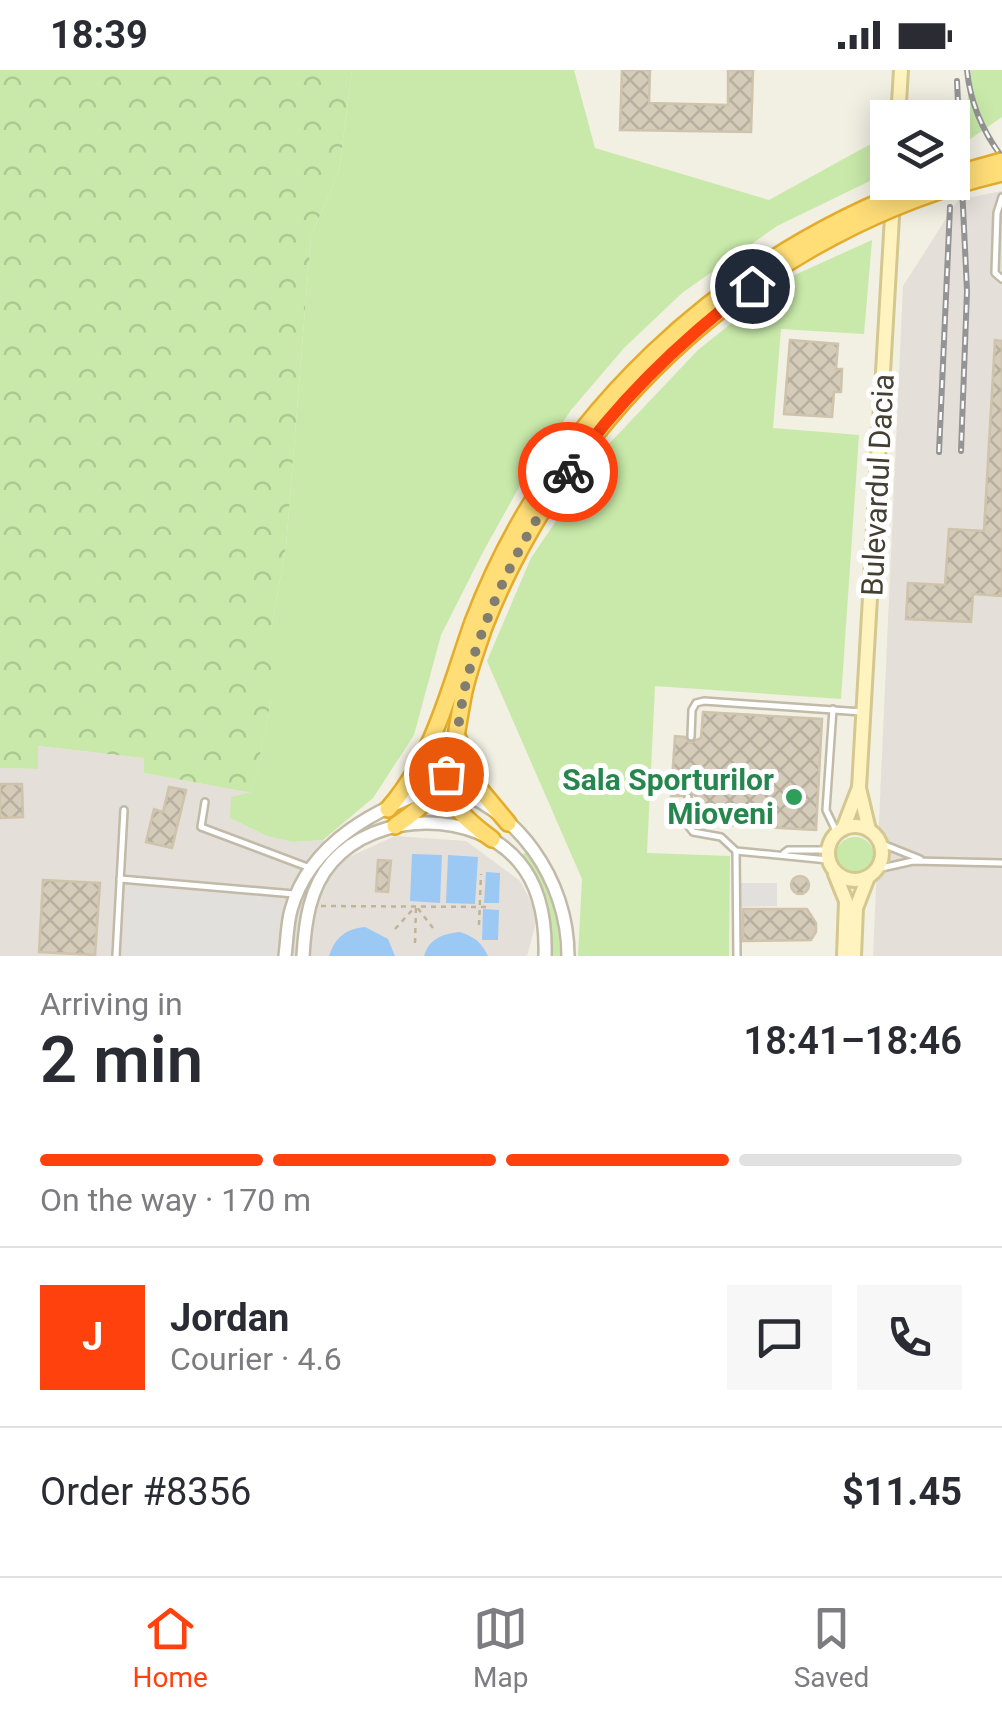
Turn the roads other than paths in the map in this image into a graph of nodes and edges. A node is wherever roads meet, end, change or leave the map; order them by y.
1 (900, 70) edge
2 (899, 100) edge
3 (1002, 161) edge
4 (970, 169) edge
5 (1002, 174) edge
6 (1002, 197) edge
7 (886, 200) edge
8 (893, 200) edge
9 (1002, 279) edge
10 (478, 625) junction
11 (832, 709) junction
12 (864, 712) junction
13 (435, 731) junction
14 (691, 737) dead end
15 (458, 738) junction
16 (441, 786) junction
17 (859, 788) junction
18 (688, 797) dead end
19 (205, 802) dead end
20 (388, 809) junction
21 (124, 810) dead end
22 (508, 823) junction
23 (395, 826) junction
24 (869, 830) junction
25 (840, 831) junction
26 (492, 839) junction
27 (880, 843) junction
28 (736, 852) junction
29 (830, 860) junction
30 (928, 861) junction
31 (1002, 863) edge
32 (310, 868) junction
33 (872, 873) junction
34 (120, 879) junction
35 (297, 894) junction
36 (116, 956) edge
37 (286, 956) edge
38 (303, 956) edge
39 (545, 956) edge
40 (568, 956) edge
41 (737, 956) edge
42 (844, 956) edge
43 (854, 956) edge

1 - 2 main road
3 - 4 highway, bridge
5 - 10 highway, bridge
6 - 9 lane
7 - 10 highway, bridge
8 - 12 main road, Bulevardul Dacia
10 - 13 highway
10 - 15 highway
11 - 12 lane
11 - 14 lane
11 - 25 lane
12 - 17 main road, Bulevardul Dacia
13 - 16 highway
13 - 20 highway
15 - 16 highway
15 - 22 highway
16 - 20 street
16 - 22 street
16 - 23 highway
16 - 26 highway
17 - 24 main road
17 - 25 main road
18 - 28 lane
19 - 32 lane
20 - 32 street
21 - 34 lane
22 - 40 street
23 - 26 street
23 - 38 street
24 - 25 main road
24 - 27 main road
25 - 29 main road
26 - 39 street
27 - 30 lane
27 - 33 main road
28 - 29 lane
28 - 41 lane
29 - 33 main road
29 - 42 main road
30 - 31 lane
30 - 33 lane
32 - 35 street
33 - 43 main road
34 - 35 lane
34 - 36 lane
35 - 37 street

